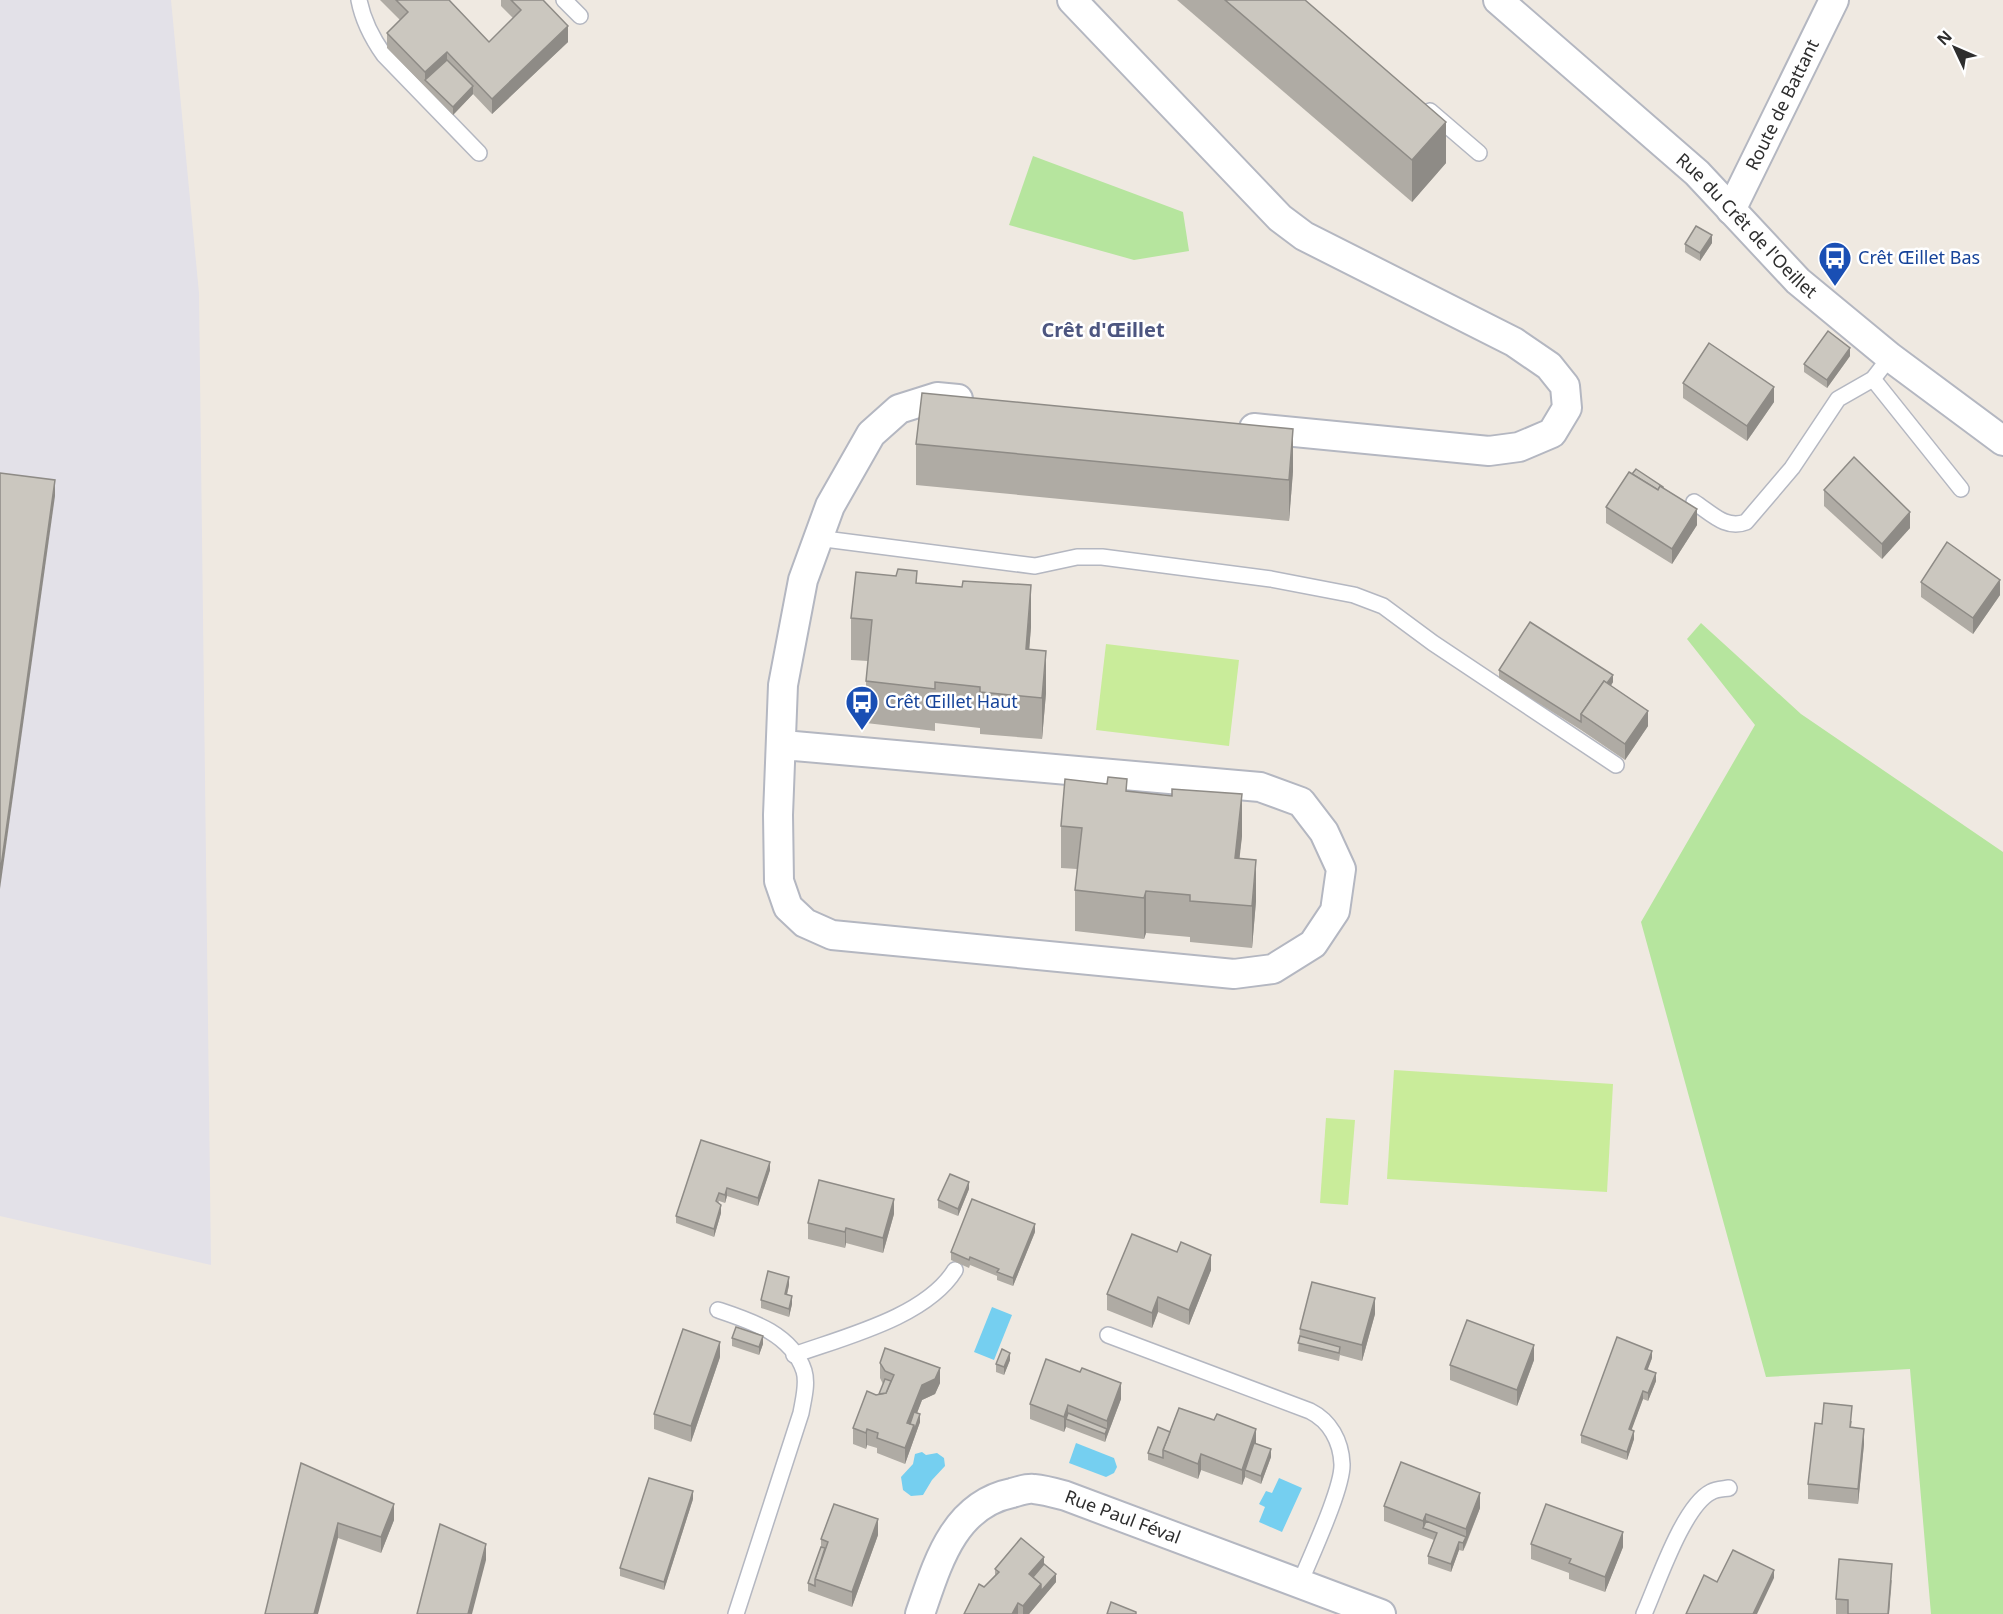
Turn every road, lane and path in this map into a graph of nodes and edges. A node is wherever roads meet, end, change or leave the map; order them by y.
1 (359, 0) edge
2 (564, 0) edge
3 (1072, 0) edge
4 (1498, 0) edge
5 (1834, 0) edge
6 (580, 16) dead end
7 (1416, 99) edge
8 (480, 153) dead end
9 (1479, 153) dead end
10 (1731, 210) junction
11 (1881, 368) junction
12 (983, 401) edge
13 (1226, 425) edge
14 (2003, 441) edge
15 (1960, 489) dead end
16 (1694, 502) dead end
17 (817, 538) junction
18 (783, 745) junction
19 (1616, 765) dead end
20 (955, 1270) dead end
21 (718, 1310) dead end
22 (1108, 1335) dead end
23 (794, 1355) junction
24 (1729, 1488) dead end
25 (1300, 1583) junction
26 (736, 1614) edge
27 (920, 1614) edge
28 (1381, 1614) edge
29 (1644, 1614) edge

1 - 8 lane
2 - 6 lane
3 - 13 street
4 - 10 street, Rue du Crêt de l'Oeillet
5 - 10 street, Route de Battant
7 - 9 lane
10 - 11 street, Rue du Crêt de l'Oeillet
11 - 14 street, Rue du Crêt de l'Oeillet
11 - 15 lane
11 - 16 lane
12 - 17 street
17 - 18 street
17 - 19 lane
18 - 18 street
20 - 23 lane
21 - 23 lane
22 - 25 lane
23 - 26 lane
24 - 29 lane
25 - 27 street, Rue Paul Féval
25 - 28 street, Rue Paul Féval

